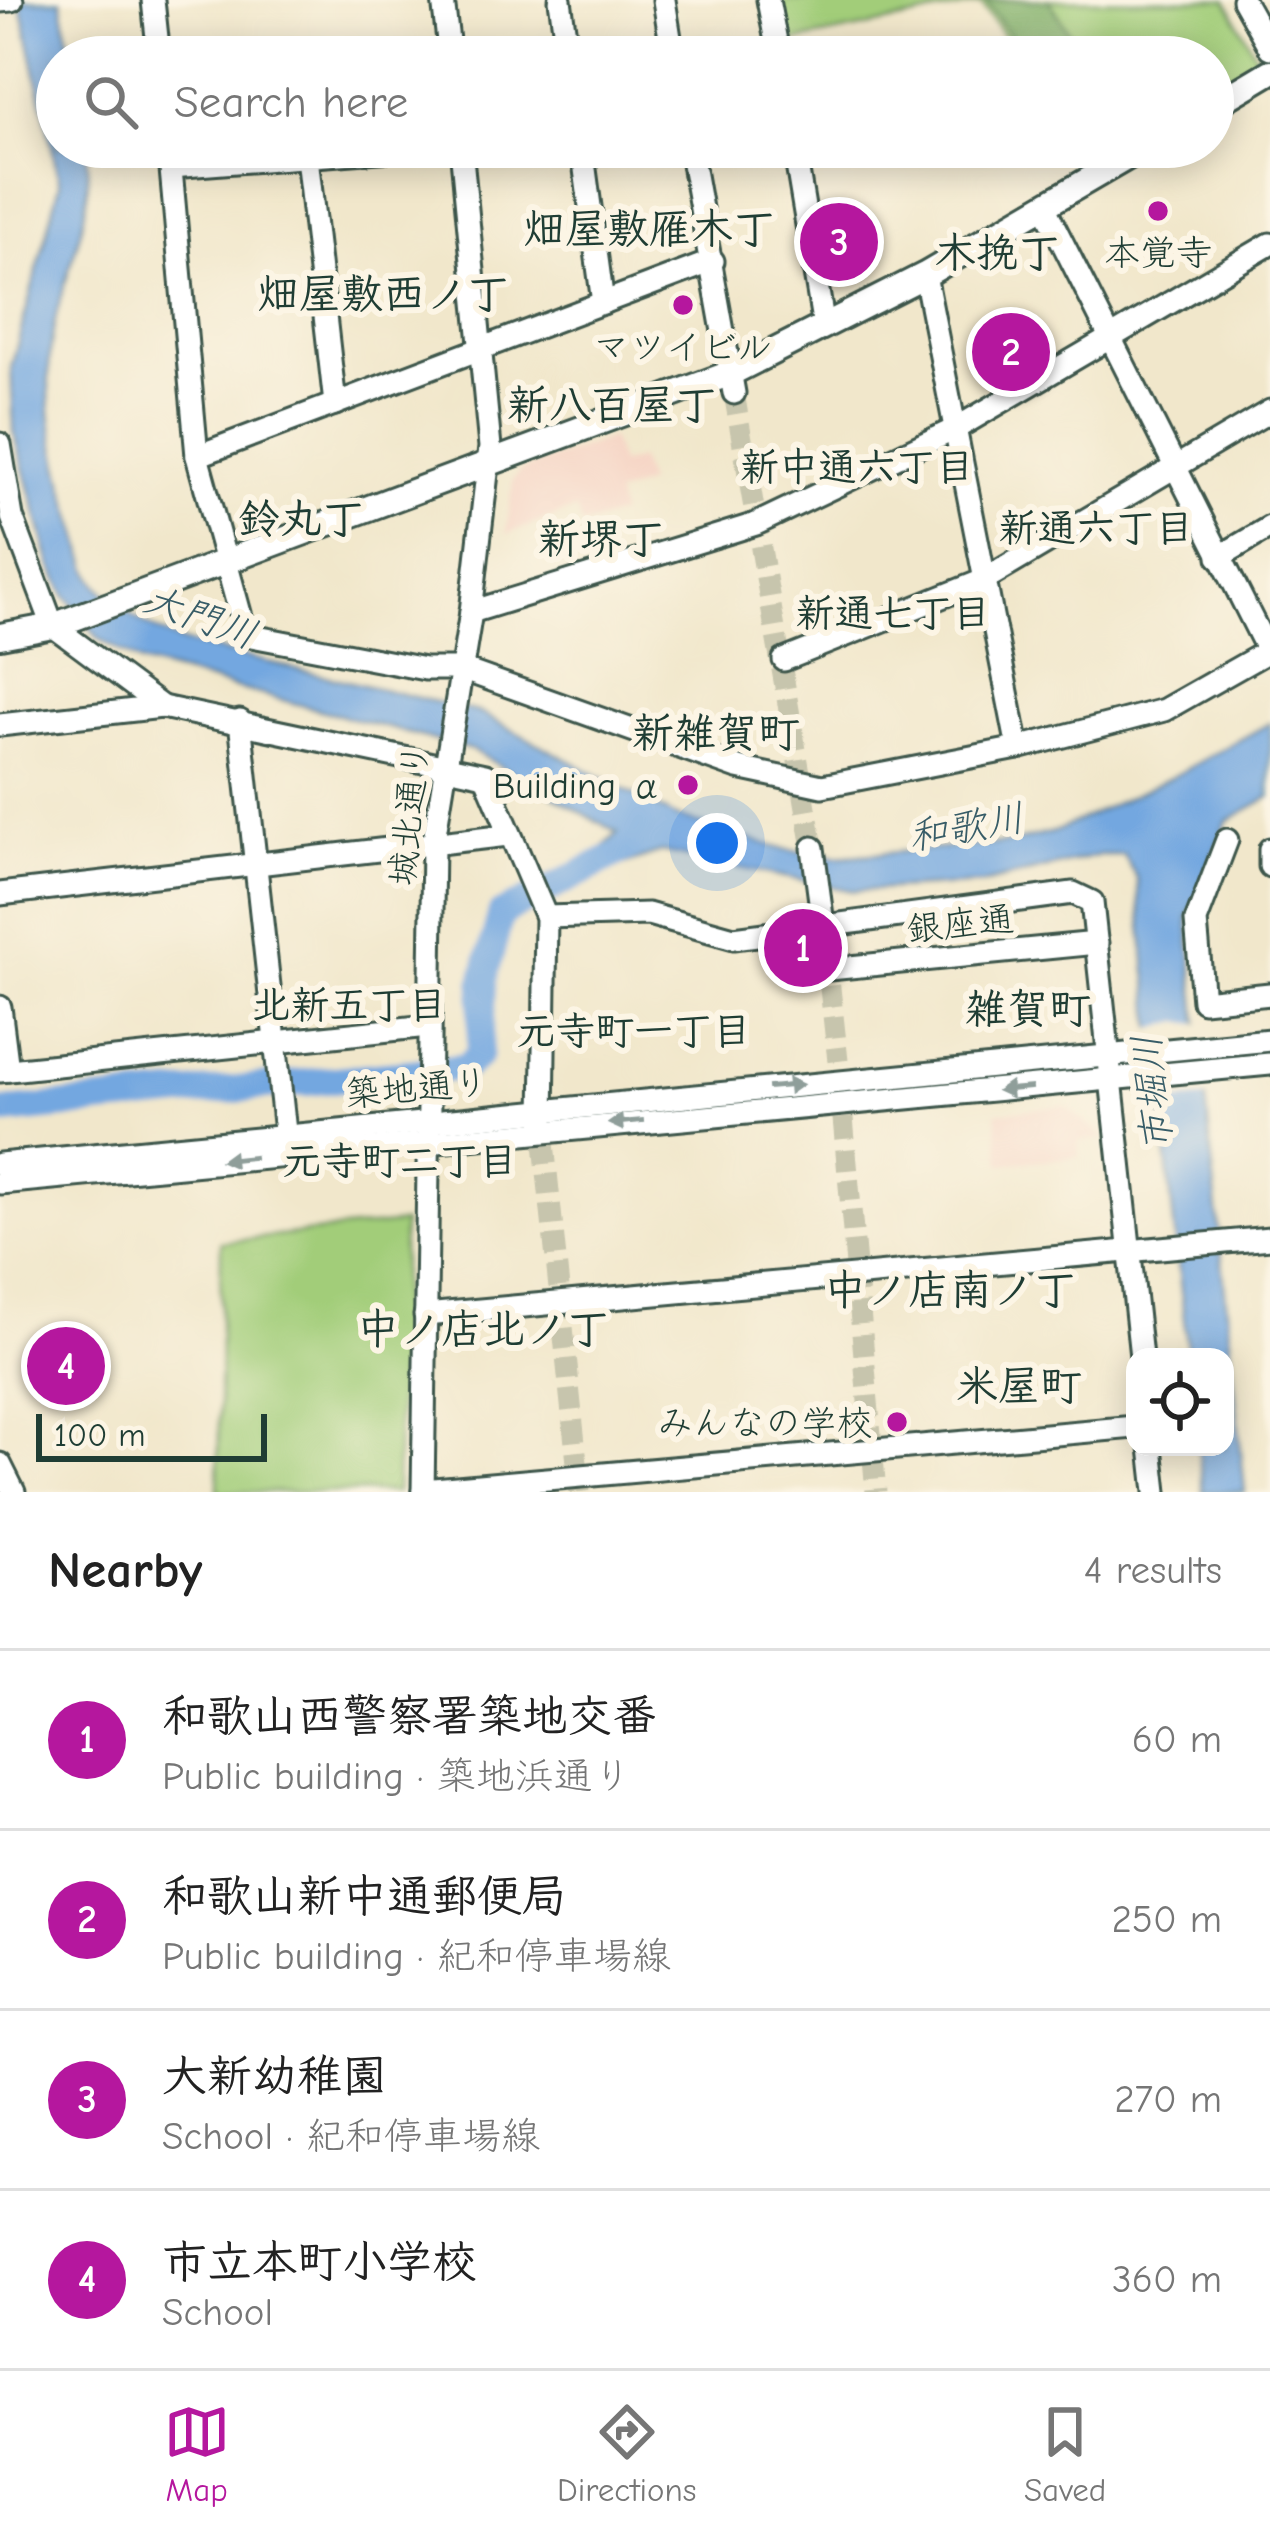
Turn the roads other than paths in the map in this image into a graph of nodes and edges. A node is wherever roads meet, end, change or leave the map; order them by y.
1 (153, 0) edge
2 (442, 0) edge
3 (560, 0) edge
4 (664, 0) edge
5 (768, 0) edge
6 (1244, 0) edge
7 (157, 36) edge
8 (447, 36) edge
9 (565, 36) edge
10 (670, 36) edge
11 (774, 36) edge
12 (1270, 48) edge
13 (1270, 72) edge
14 (1234, 93) edge
15 (171, 168) edge
16 (308, 168) edge
17 (463, 168) edge
18 (585, 168) edge
19 (694, 168) edge
20 (797, 168) edge
21 (1111, 168) edge
22 (1045, 208) junction
23 (1270, 244) edge
24 (713, 261) junction
25 (925, 275) junction
26 (603, 303) junction
27 (824, 328) junction
28 (1109, 337) junction
29 (480, 350) junction
30 (732, 383) junction
31 (335, 404) junction
32 (1270, 411) edge
33 (956, 429) junction
34 (0, 444) edge
35 (197, 456) junction
36 (489, 466) junction
37 (1172, 467) junction
38 (1270, 527) edge
39 (1219, 557) junction
40 (226, 562) junction
41 (984, 580) junction
42 (471, 612) junction
43 (61, 624) junction
44 (0, 636) edge
45 (1269, 651) edge
46 (784, 660) dead end
47 (459, 679) junction
48 (161, 706) junction
49 (241, 721) junction
50 (0, 725) edge
51 (1018, 748) junction
52 (446, 755) junction
53 (508, 835) junction
54 (1227, 840) dead end
55 (433, 846) junction
56 (813, 848) tunnel mouth
57 (1270, 848) edge
58 (1270, 866) edge
59 (256, 868) junction
60 (0, 894) edge
61 (544, 909) junction
62 (823, 924) junction
63 (1096, 943) junction
64 (829, 969) dead end
65 (1270, 994) edge
66 (0, 1006) edge
67 (428, 1025) junction
68 (1270, 1040) edge
69 (276, 1044) junction
70 (1270, 1064) edge
71 (1120, 1068) junction
72 (4, 1071) edge
73 (544, 1126) junction
74 (428, 1130) junction
75 (286, 1132) junction
76 (0, 1164) edge
77 (0, 1183) edge
78 (1270, 1238) edge
79 (1130, 1254) junction
80 (425, 1315) junction
81 (1141, 1348) edge
82 (1126, 1427) edge
83 (1152, 1456) edge
84 (0, 1464) edge
85 (422, 1491) edge
86 (14, 1492) edge
87 (1156, 1492) edge

1 - 7 street
2 - 8 street
3 - 9 street
4 - 10 street
5 - 11 street
6 - 12 street
13 - 14 main road
15 - 35 street
16 - 31 street
17 - 29 street, 城北通り
18 - 26 street
19 - 24 street
20 - 27 street
21 - 22 main road
22 - 25 main road
22 - 28 street
23 - 28 street
24 - 26 street
24 - 30 street
25 - 27 main road
25 - 33 street
26 - 29 street
27 - 30 main road
28 - 33 street
28 - 37 street
29 - 31 street
29 - 36 street, 城北通り
30 - 36 main road
31 - 35 street
32 - 37 street
33 - 41 street
33 - 42 street
34 - 43 street
35 - 40 street
36 - 40 main road
36 - 42 street, 城北通り
37 - 39 street
37 - 41 street
38 - 39 street
39 - 45 street
40 - 43 main road
40 - 47 street
41 - 46 street
41 - 51 street
42 - 47 street, 城北通り
43 - 44 main road
43 - 48 street
45 - 51 street
47 - 51 street
47 - 52 street, 城北通り
48 - 49 street
48 - 50 street
49 - 52 street
49 - 59 street
52 - 53 street
52 - 55 street, 城北通り
53 - 55 street
53 - 61 street
54 - 65 street
55 - 59 street
55 - 67 street, 城北通り
56 - 62 street
57 - 58 street
59 - 60 street
59 - 69 street
61 - 62 street
61 - 73 street
62 - 63 street
63 - 64 street, 銀座通
63 - 71 street
66 - 72 street
67 - 69 street
67 - 74 street, 城北通り
68 - 71 street, 築地通り
69 - 72 street
69 - 75 street
70 - 71 street, 築地通り
71 - 73 street, 築地通り
71 - 79 street
73 - 74 street, 築地通り
74 - 75 street, 築地通り
74 -> 77 street, 築地通り
74 - 80 street, 城北通り
75 - 76 street, 築地通り
78 - 79 street
79 - 80 street
79 - 81 street
80 - 85 street, 城北通り
82 - 85 street
83 - 87 street
84 - 86 street

